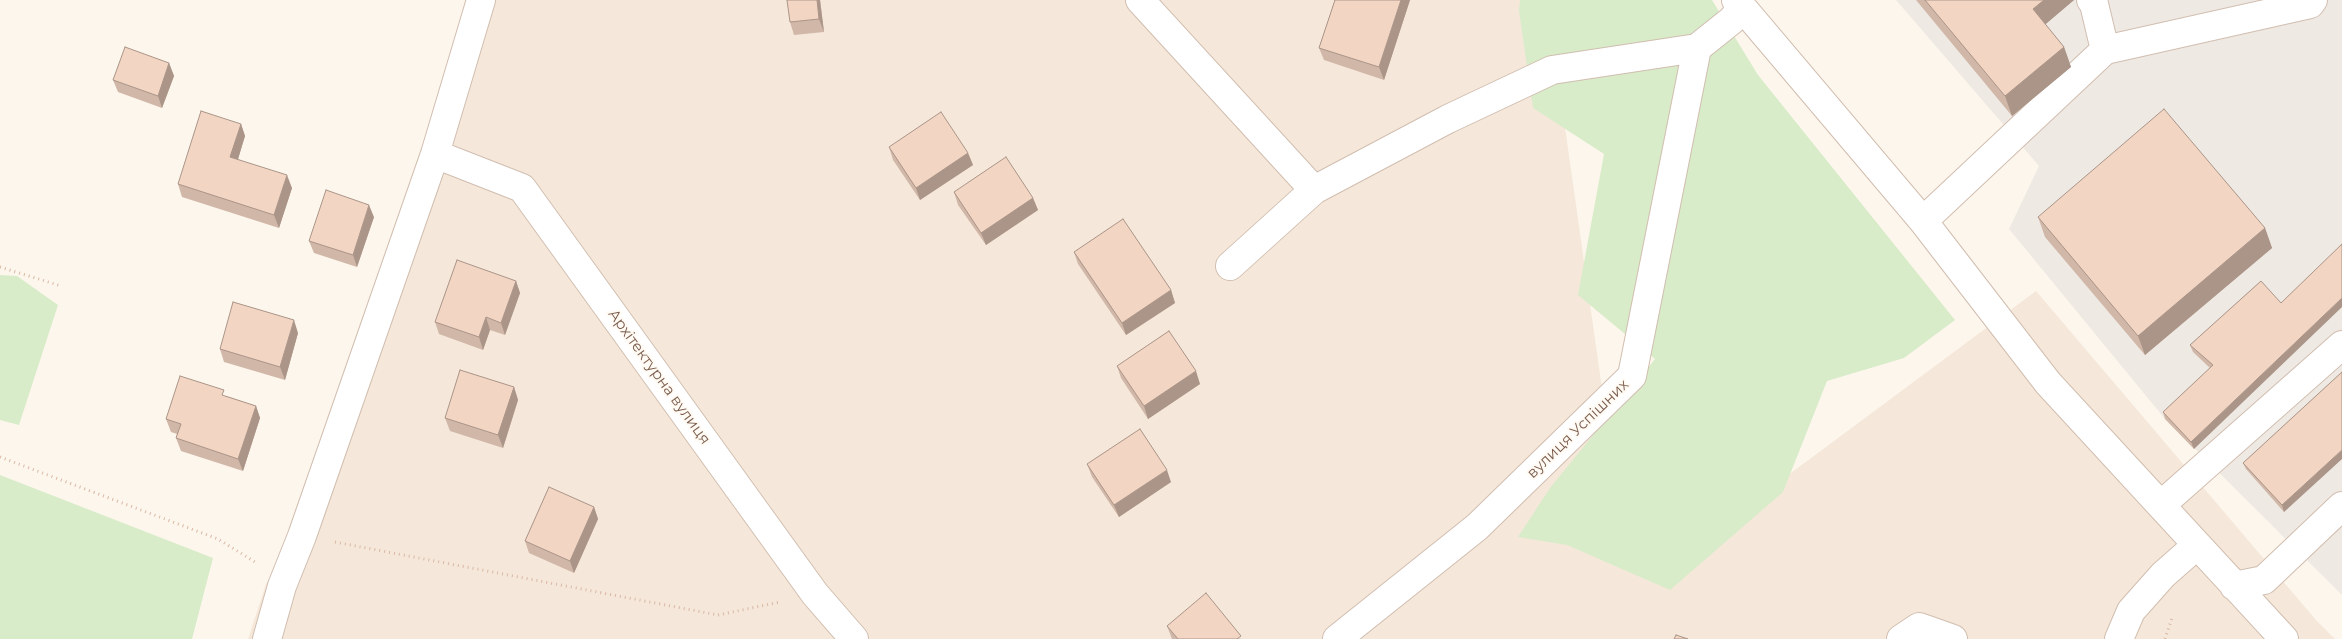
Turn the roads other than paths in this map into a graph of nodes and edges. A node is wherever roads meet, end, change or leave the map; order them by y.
1 (481, 0) edge
2 (1140, 0) edge
3 (2091, 0) edge
4 (2313, 0) edge
5 (1739, 4) edge
6 (1698, 48) junction
7 (2106, 50) junction
8 (435, 154) junction
9 (1314, 190) junction
10 (1923, 221) junction
11 (1230, 266) dead end
12 (2342, 345) edge
13 (2160, 505) junction
14 (2342, 506) edge
15 (2197, 545) junction
16 (2234, 586) junction
17 (267, 639) edge
18 (854, 639) edge
19 (1337, 639) edge
20 (1901, 639) edge
21 (1952, 639) edge
22 (2119, 639) edge
23 (2284, 639) edge

1 - 8 street
2 - 9 street
3 - 7 street
4 - 7 street
5 - 6 street
5 - 10 street
6 - 9 street
6 - 19 street, вулиця Успішних
7 - 10 street
8 - 17 street
8 - 18 street, Архітектурна вулиця
9 - 11 street
10 - 13 street
12 - 13 street
13 - 15 street
14 - 16 street
15 - 16 street
15 - 22 street
16 - 23 street
20 - 21 street

